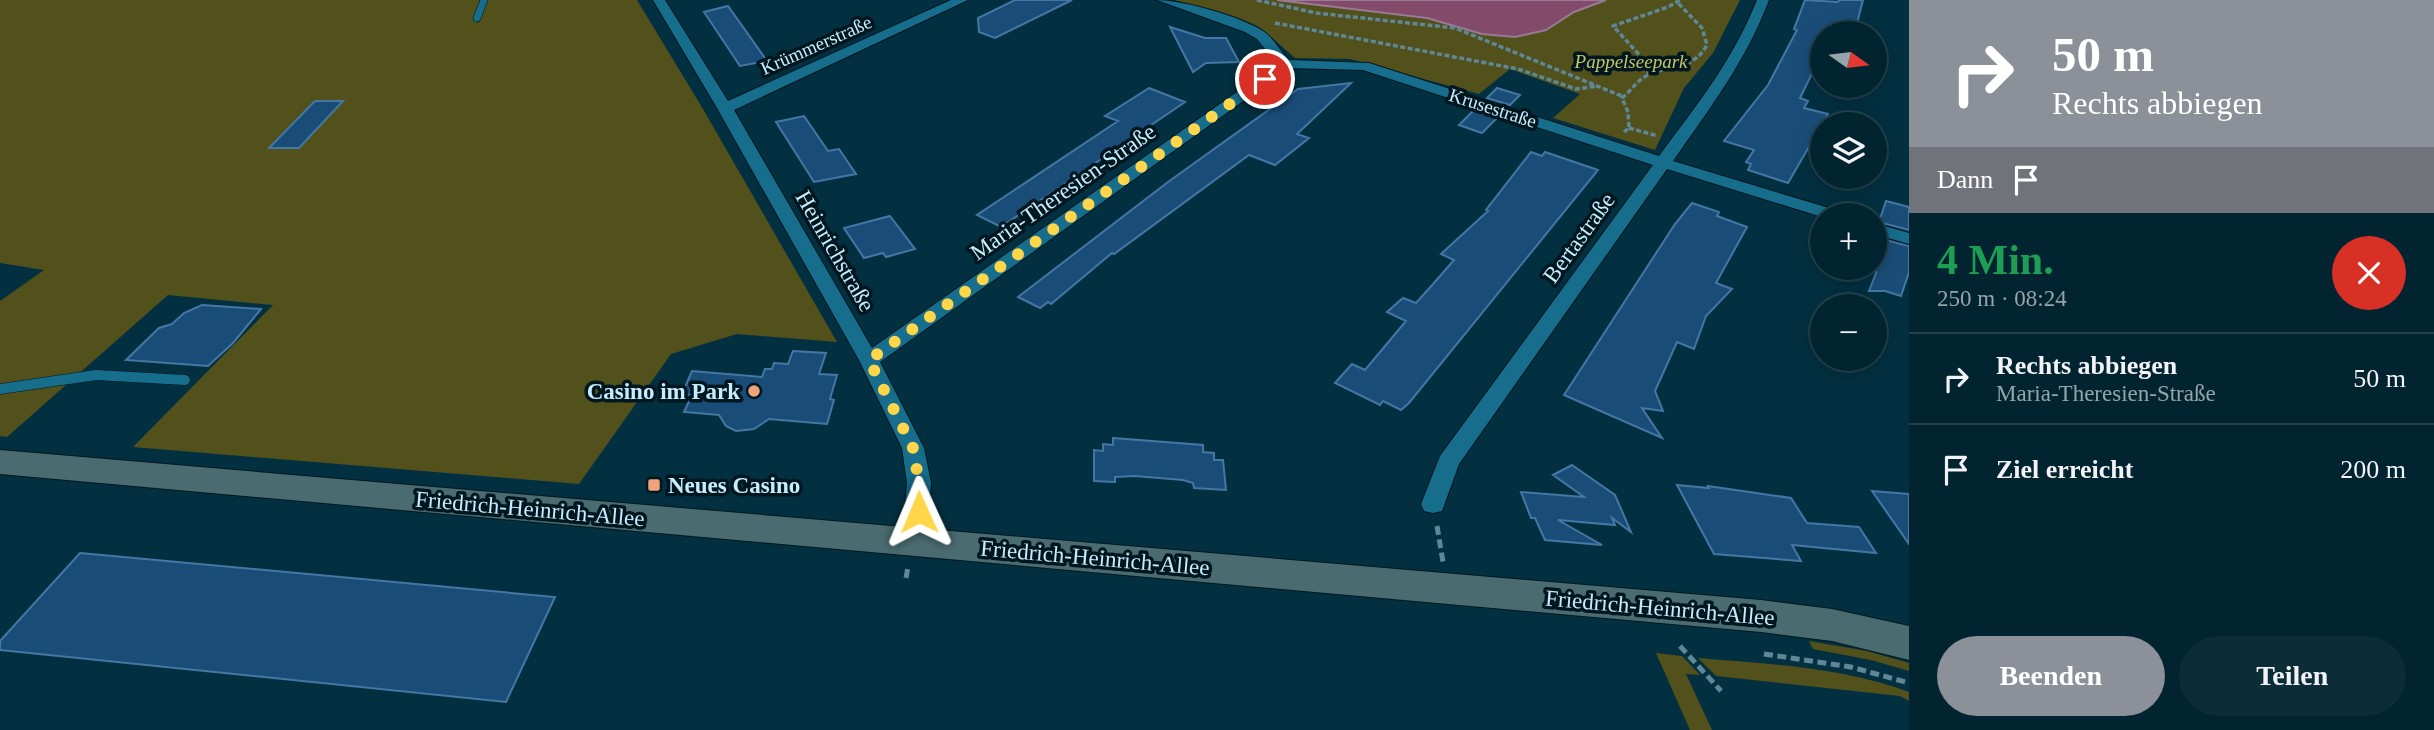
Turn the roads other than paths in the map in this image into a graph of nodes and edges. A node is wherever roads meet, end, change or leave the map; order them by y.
1 (484, 0) edge
2 (660, 0) edge
3 (962, 0) edge
4 (1163, 0) edge
5 (1763, 0) edge
6 (477, 18) dead end
7 (1286, 64) junction
8 (725, 108) junction
9 (1664, 162) junction
10 (1810, 208) edge
11 (1887, 232) edge
12 (1909, 239) edge
13 (869, 360) junction
14 (185, 380) dead end
15 (0, 389) edge
16 (0, 462) edge
17 (1433, 504) dead end
18 (914, 543) junction
19 (1855, 631) junction
20 (1909, 643) edge
21 (1909, 650) edge

1 - 6 lane
2 - 8 street, Heinrichstraße
3 - 8 street, Krümmerstraße
4 - 7 street
5 - 9 street, Bertastraße
7 - 9 street, Krusestraße
7 - 13 street, Maria-Theresien-Straße
8 - 13 street, Heinrichstraße
9 - 10 street, Krusestraße
9 - 17 street, Bertastraße
11 - 12 street
13 - 18 street, Heinrichstraße
14 - 15 lane
16 - 18 main road, Friedrich-Heinrich-Allee
18 - 19 main road, Friedrich-Heinrich-Allee
19 - 20 main road, Friedrich-Heinrich-Allee
19 - 21 main road, Friedrich-Heinrich-Allee

